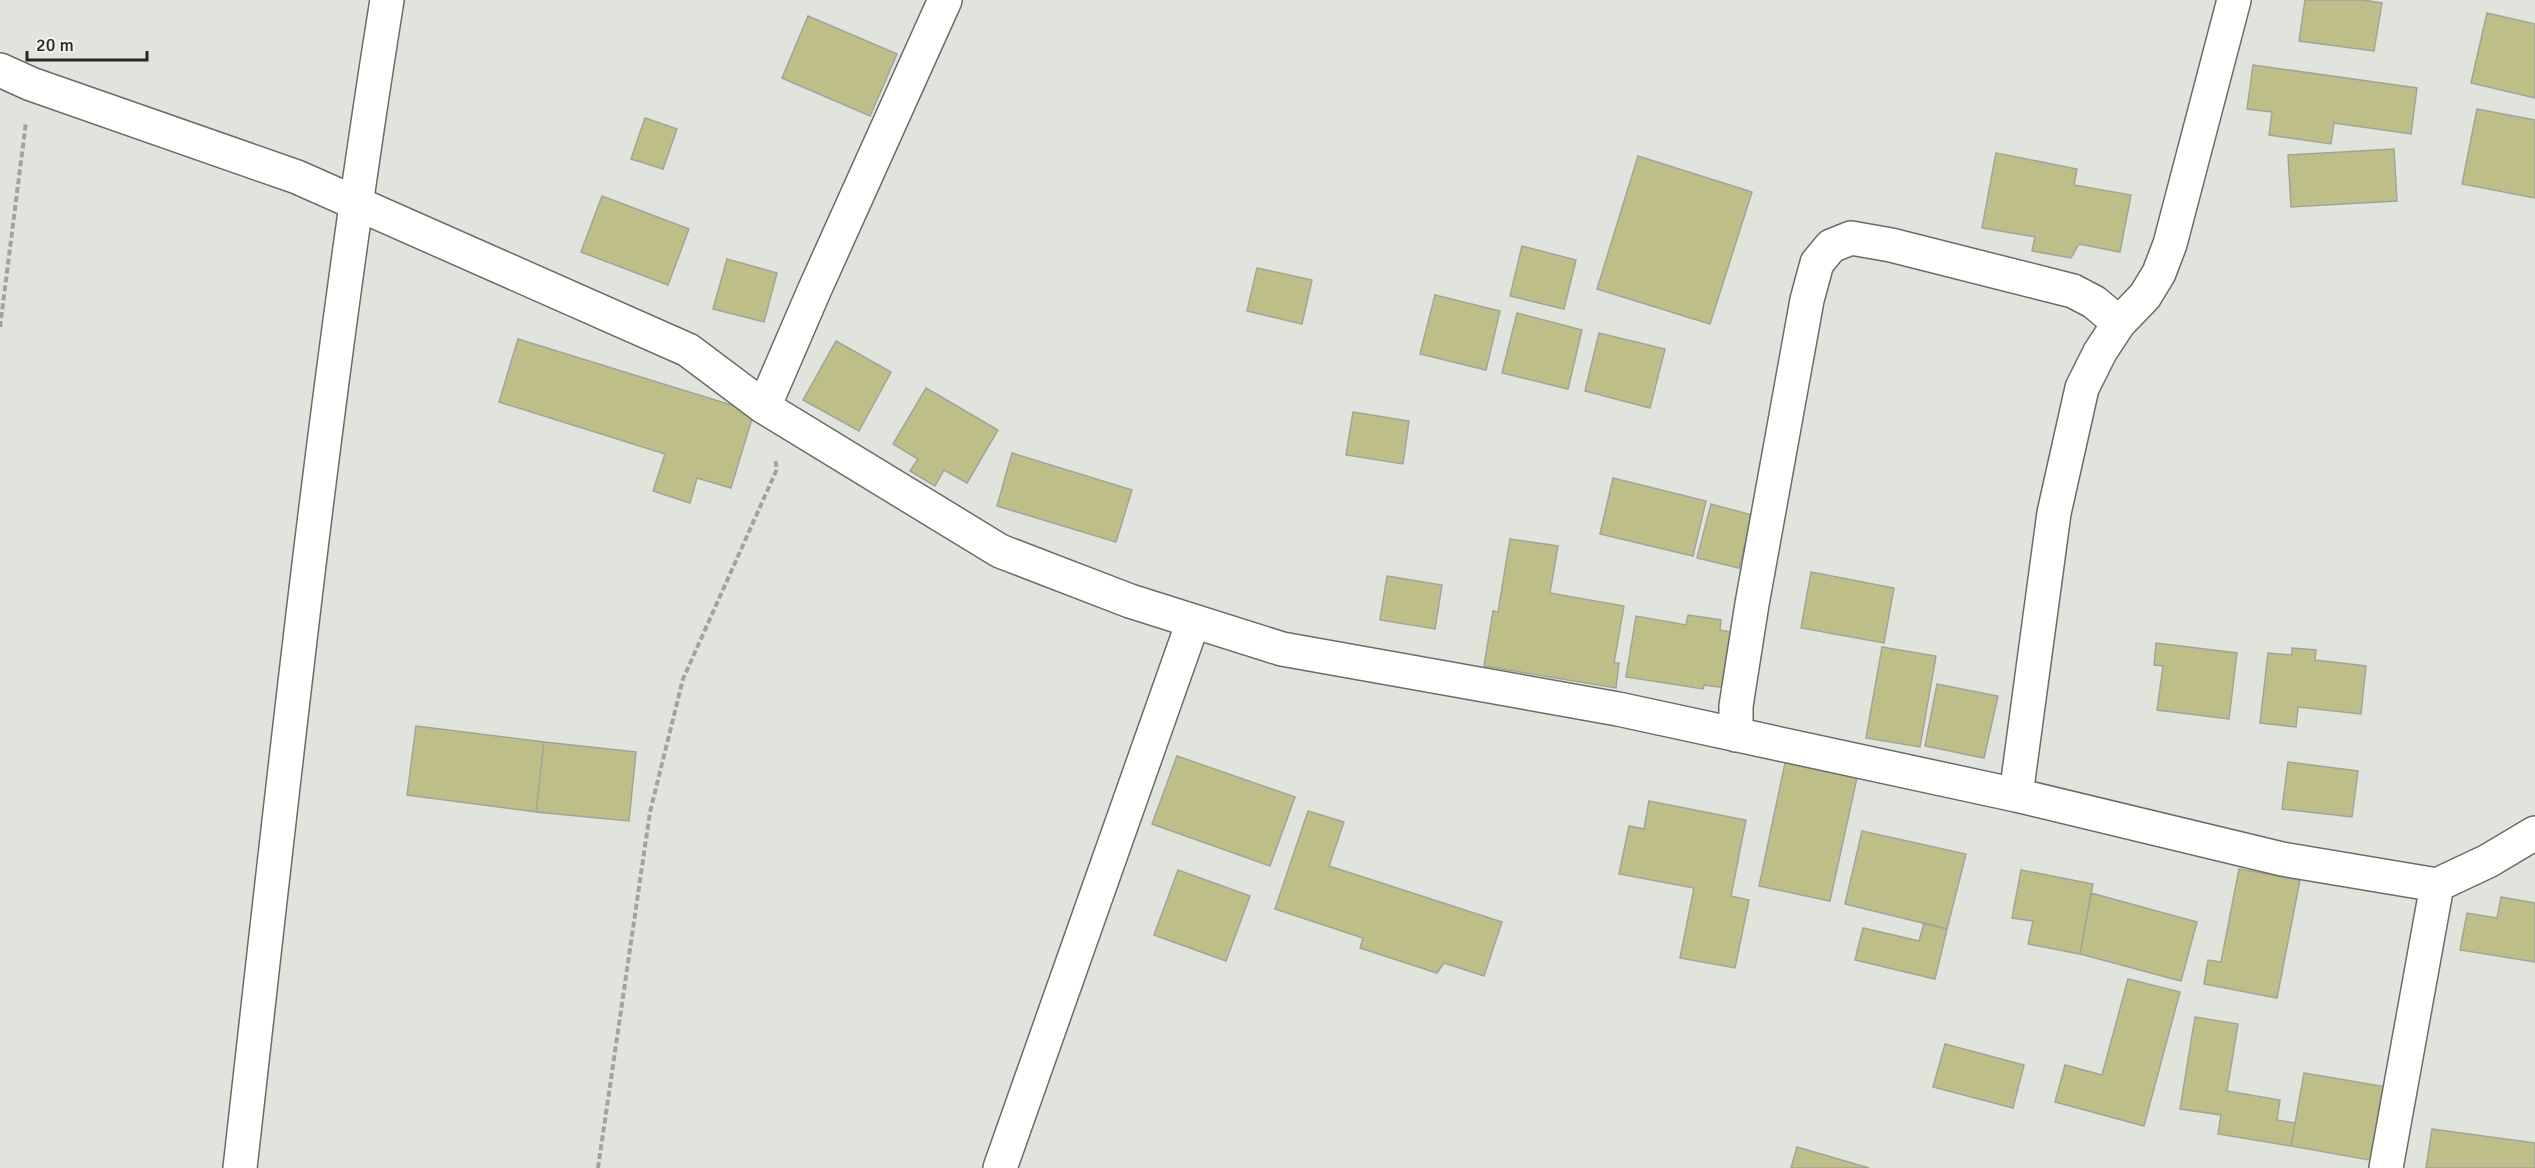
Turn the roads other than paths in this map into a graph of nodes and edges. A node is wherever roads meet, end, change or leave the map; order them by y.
1 (387, 0) edge
2 (945, 0) edge
3 (2234, 0) edge
4 (0, 70) edge
5 (355, 201) junction
6 (2120, 323) junction
7 (764, 407) junction
8 (1193, 622) junction
9 (1736, 735) junction
10 (2016, 795) junction
11 (2535, 833) edge
12 (2437, 885) junction
13 (240, 1168) edge
14 (1000, 1168) edge
15 (2386, 1168) edge

1 - 5 street
2 - 7 street
3 - 6 street
4 - 5 street
5 - 7 street
5 - 13 street
6 - 9 street
6 - 10 street
7 - 8 street
8 - 9 street
8 - 14 street
9 - 10 street
10 - 12 street
11 - 12 street
12 - 15 street

